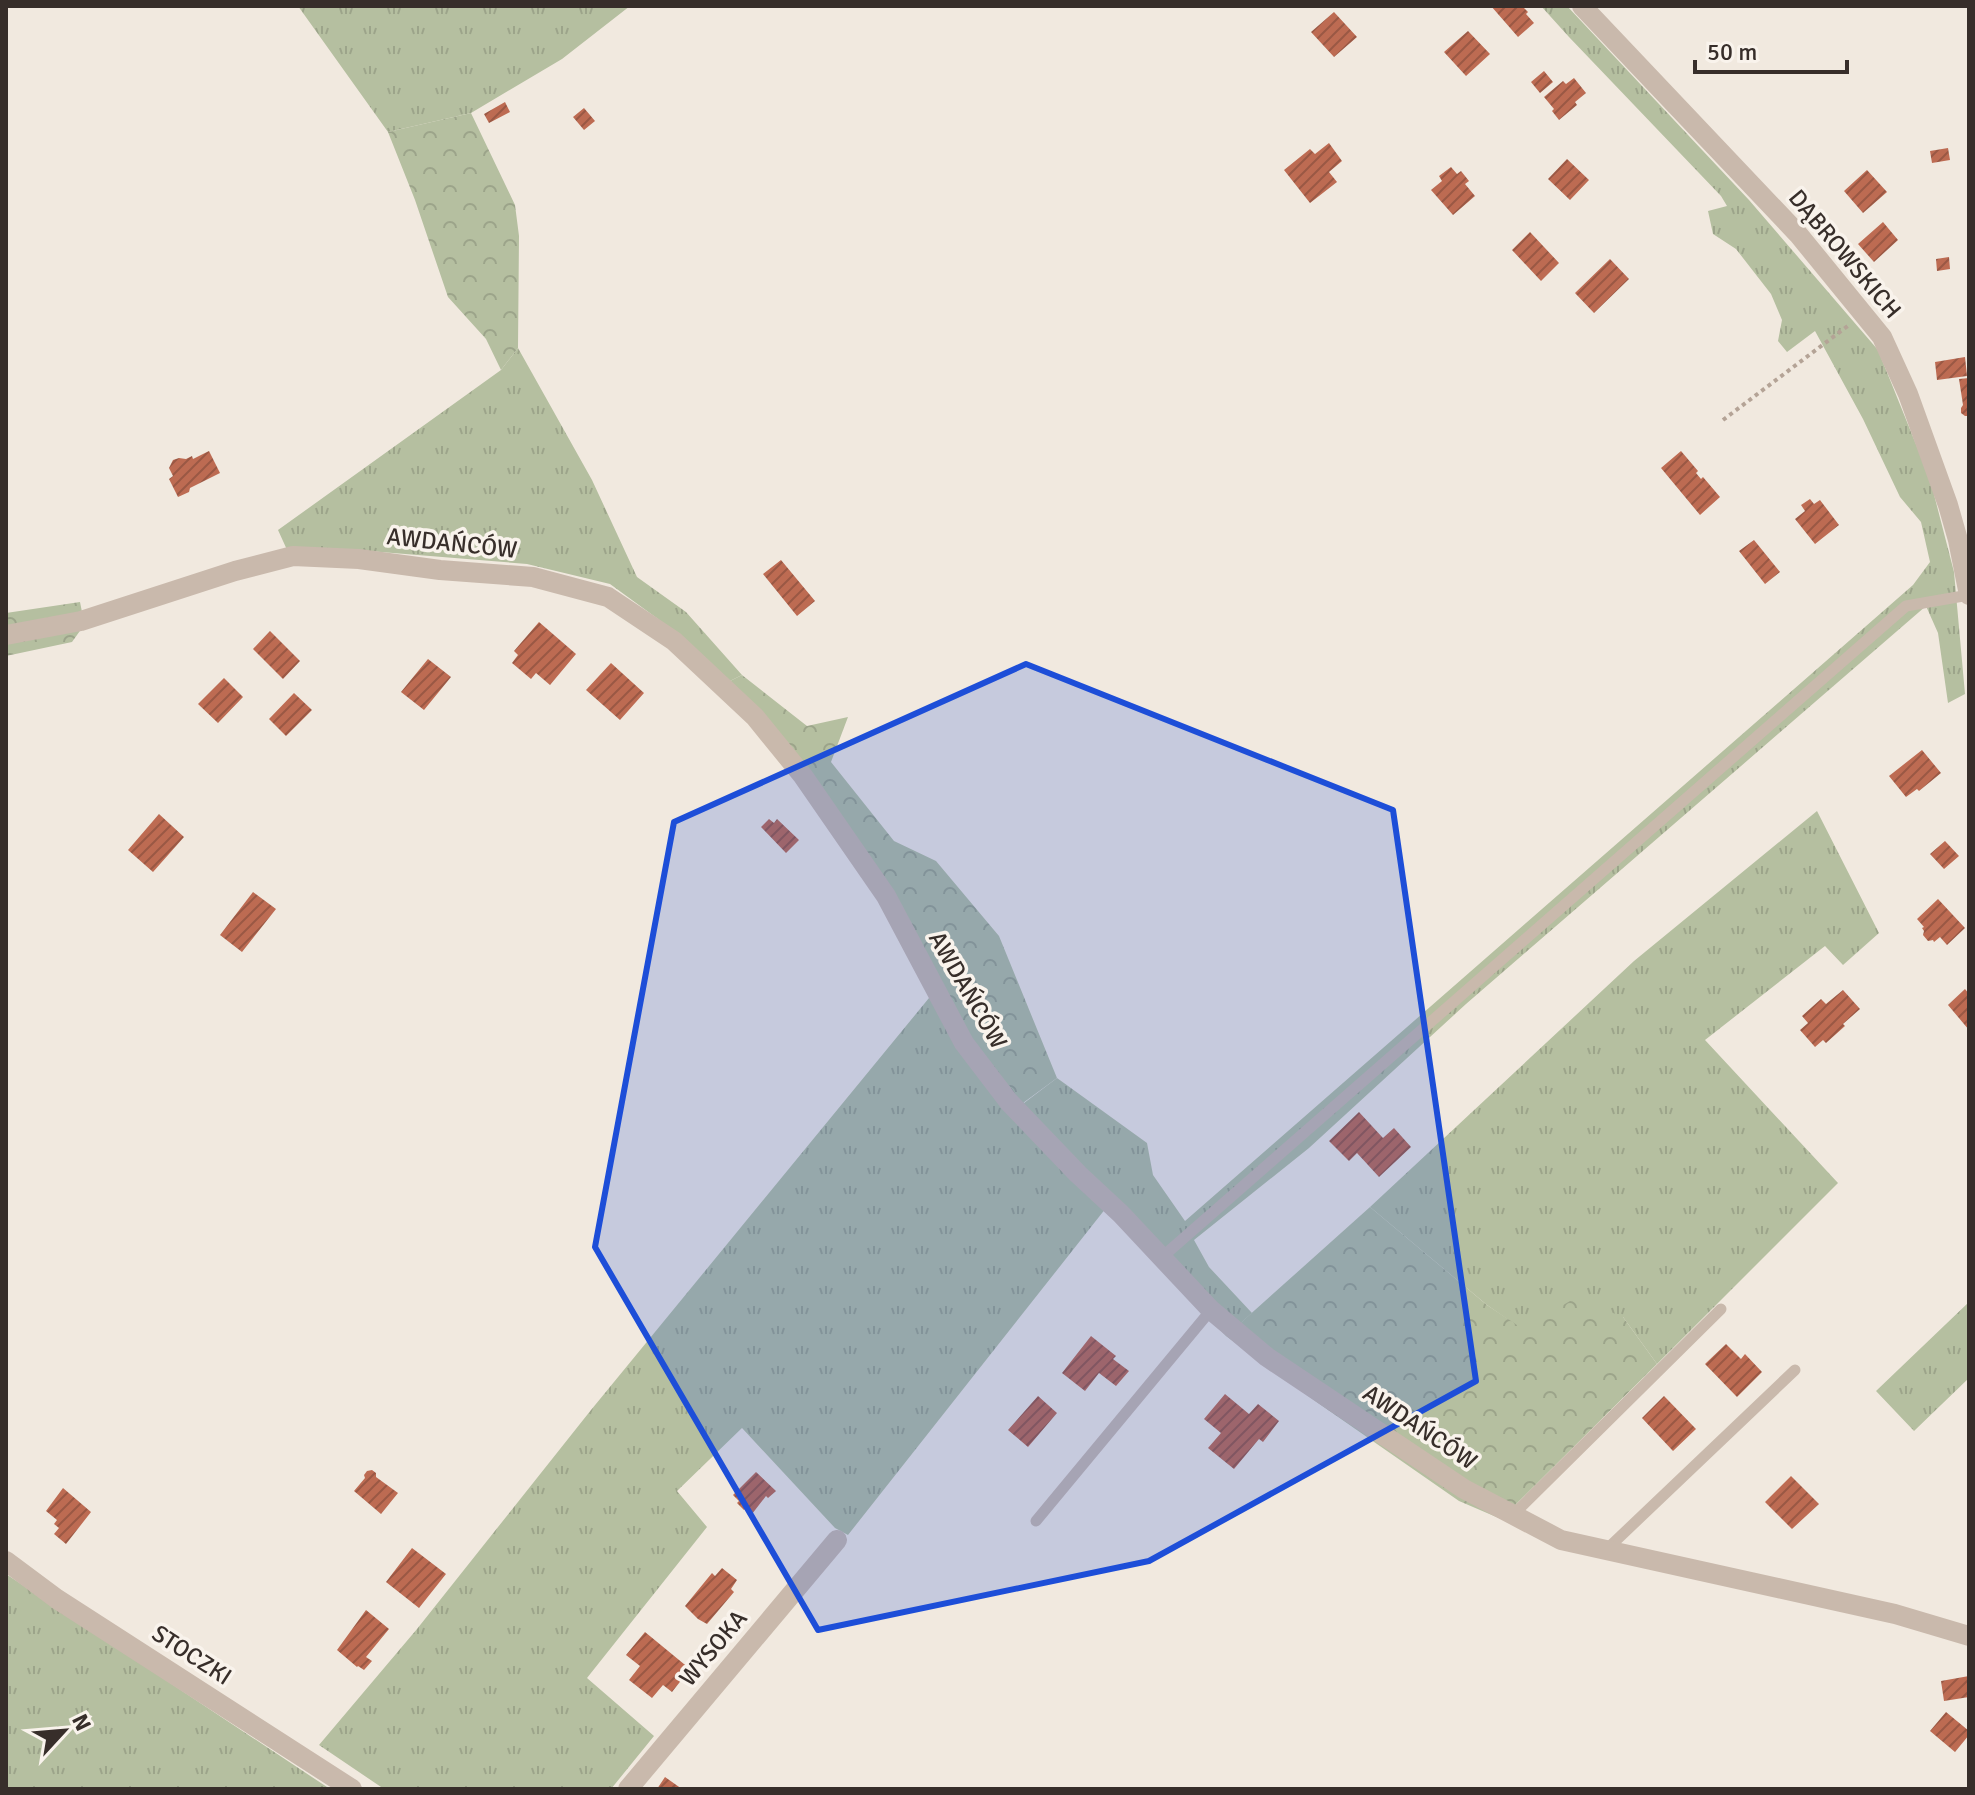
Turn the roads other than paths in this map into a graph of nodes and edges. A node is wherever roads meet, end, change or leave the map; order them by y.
1 (1582, 6) edge
2 (1969, 595) edge
3 (6, 635) edge
4 (1161, 1258) junction
5 (1721, 1309) dead end
6 (1211, 1310) junction
7 (1795, 1370) dead end
8 (1513, 1515) junction
9 (1036, 1521) dead end
10 (837, 1540) dead end
11 (1606, 1550) junction
12 (6, 1561) edge
13 (1969, 1636) edge
14 (352, 1789) edge
15 (628, 1789) edge

1 - 2 street, DĄBROWSKICH
2 - 4 lane
3 - 4 street, AWDAŃCÓW
4 - 6 street, AWDAŃCÓW
5 - 8 lane
6 - 8 street, AWDAŃCÓW
6 - 9 lane
7 - 11 lane
8 - 11 street, AWDAŃCÓW
10 - 15 street, WYSOKA
11 - 13 street, AWDAŃCÓW
12 - 14 street, STOCZKI

